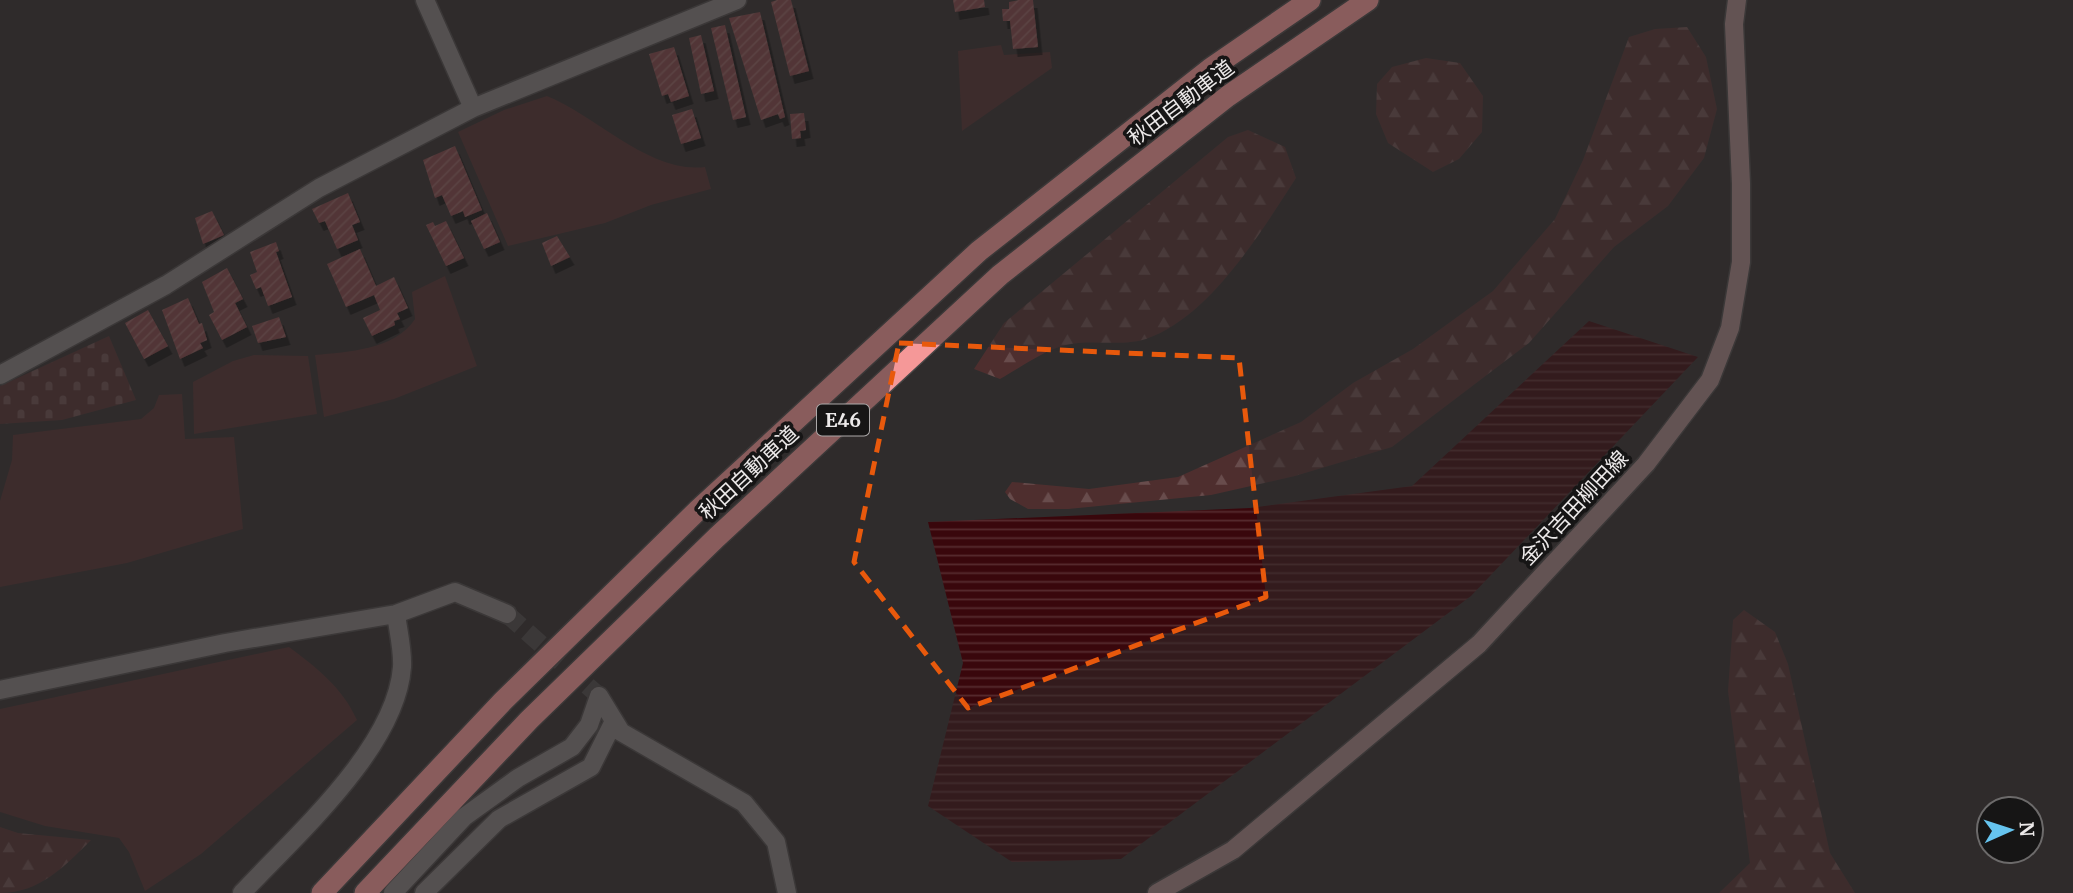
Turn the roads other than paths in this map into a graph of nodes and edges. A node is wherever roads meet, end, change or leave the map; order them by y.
1 (425, 0) edge
2 (737, 0) edge
3 (1310, 0) edge
4 (1368, 0) edge
5 (1737, 0) edge
6 (473, 108) junction
7 (0, 375) edge
8 (396, 614) junction
9 (507, 614) tunnel mouth
10 (0, 690) edge
11 (614, 721) junction
12 (242, 893) edge
13 (322, 893) edge
14 (365, 893) edge
15 (393, 893) edge
16 (424, 893) edge
17 (787, 893) edge
18 (1157, 893) edge

1 - 6 street
2 - 6 street
3 - 13 highway, 秋田自動車道 / E46
4 - 14 highway, 秋田自動車道 / E46
5 - 18 main road, 金沢吉田柳田線
6 - 7 street
8 - 9 street
8 - 10 street
8 - 12 street
11 - 15 street
11 - 16 street
11 - 17 street

